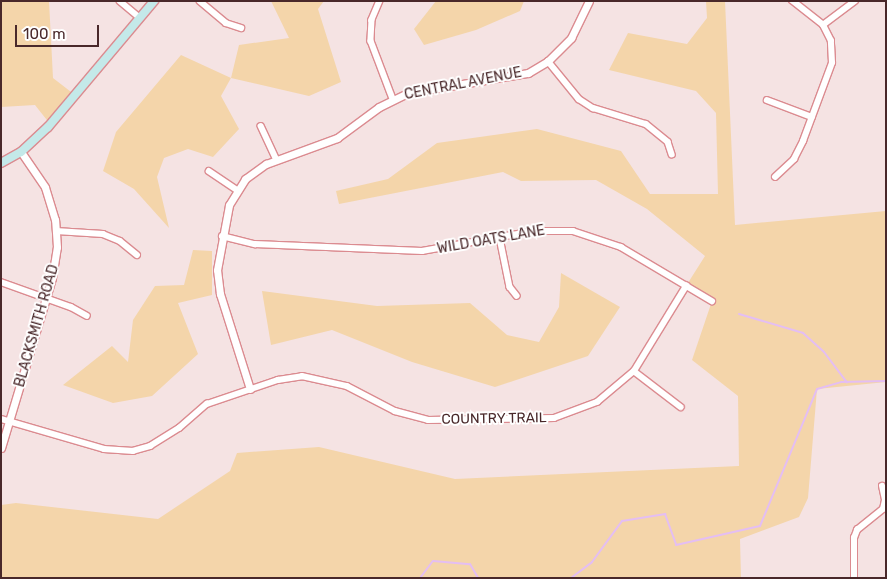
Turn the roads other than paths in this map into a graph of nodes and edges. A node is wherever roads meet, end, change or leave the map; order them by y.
1 (120, 1) edge
2 (154, 1) edge
3 (200, 1) edge
4 (380, 1) edge
5 (589, 1) edge
6 (792, 1) edge
7 (855, 1) edge
8 (140, 18) junction
9 (823, 25) junction
10 (241, 28) dead end
11 (548, 61) junction
12 (393, 98) junction
13 (767, 100) dead end
14 (812, 117) junction
15 (261, 126) dead end
16 (21, 152) junction
17 (672, 154) dead end
18 (277, 160) junction
19 (1, 163) edge
20 (209, 171) dead end
21 (775, 177) dead end
22 (236, 190) junction
23 (56, 231) junction
24 (222, 236) junction
25 (500, 238) junction
26 (136, 255) dead end
27 (1, 282) edge
28 (686, 286) junction
29 (517, 296) dead end
30 (46, 299) junction
31 (712, 301) dead end
32 (87, 316) dead end
33 (634, 371) junction
34 (250, 389) junction
35 (681, 407) dead end
36 (5, 421) edge
37 (1, 448) edge
38 (882, 486) dead end
39 (854, 578) edge

1 - 8 street
2 - 8 main road
3 - 10 street
4 - 12 street
5 - 11 street, CENTRAL AVENUE
6 - 9 street
7 - 9 street
8 - 16 main road
9 - 14 street
11 - 12 street, CENTRAL AVENUE
11 - 17 street
12 - 18 street, CENTRAL AVENUE
13 - 14 street
14 - 21 street
15 - 18 street
16 - 19 main road
16 - 23 street, BLACKSMITH ROAD
18 - 22 street, CENTRAL AVENUE
20 - 22 street
22 - 24 street, CENTRAL AVENUE
23 - 26 street
23 - 30 street, BLACKSMITH ROAD
24 - 25 street, WILD OATS LANE
24 - 34 street, CENTRAL AVENUE
25 - 28 street, WILD OATS LANE
25 - 29 street
27 - 30 street
28 - 31 street, WILD OATS LANE
28 - 33 street, COUNTRY TRAIL
30 - 32 street
30 - 36 street, BLACKSMITH ROAD
33 - 34 street, COUNTRY TRAIL
33 - 35 street
34 - 36 street, COUNTRY TRAIL
36 - 37 street, BLACKSMITH ROAD
38 - 39 street

